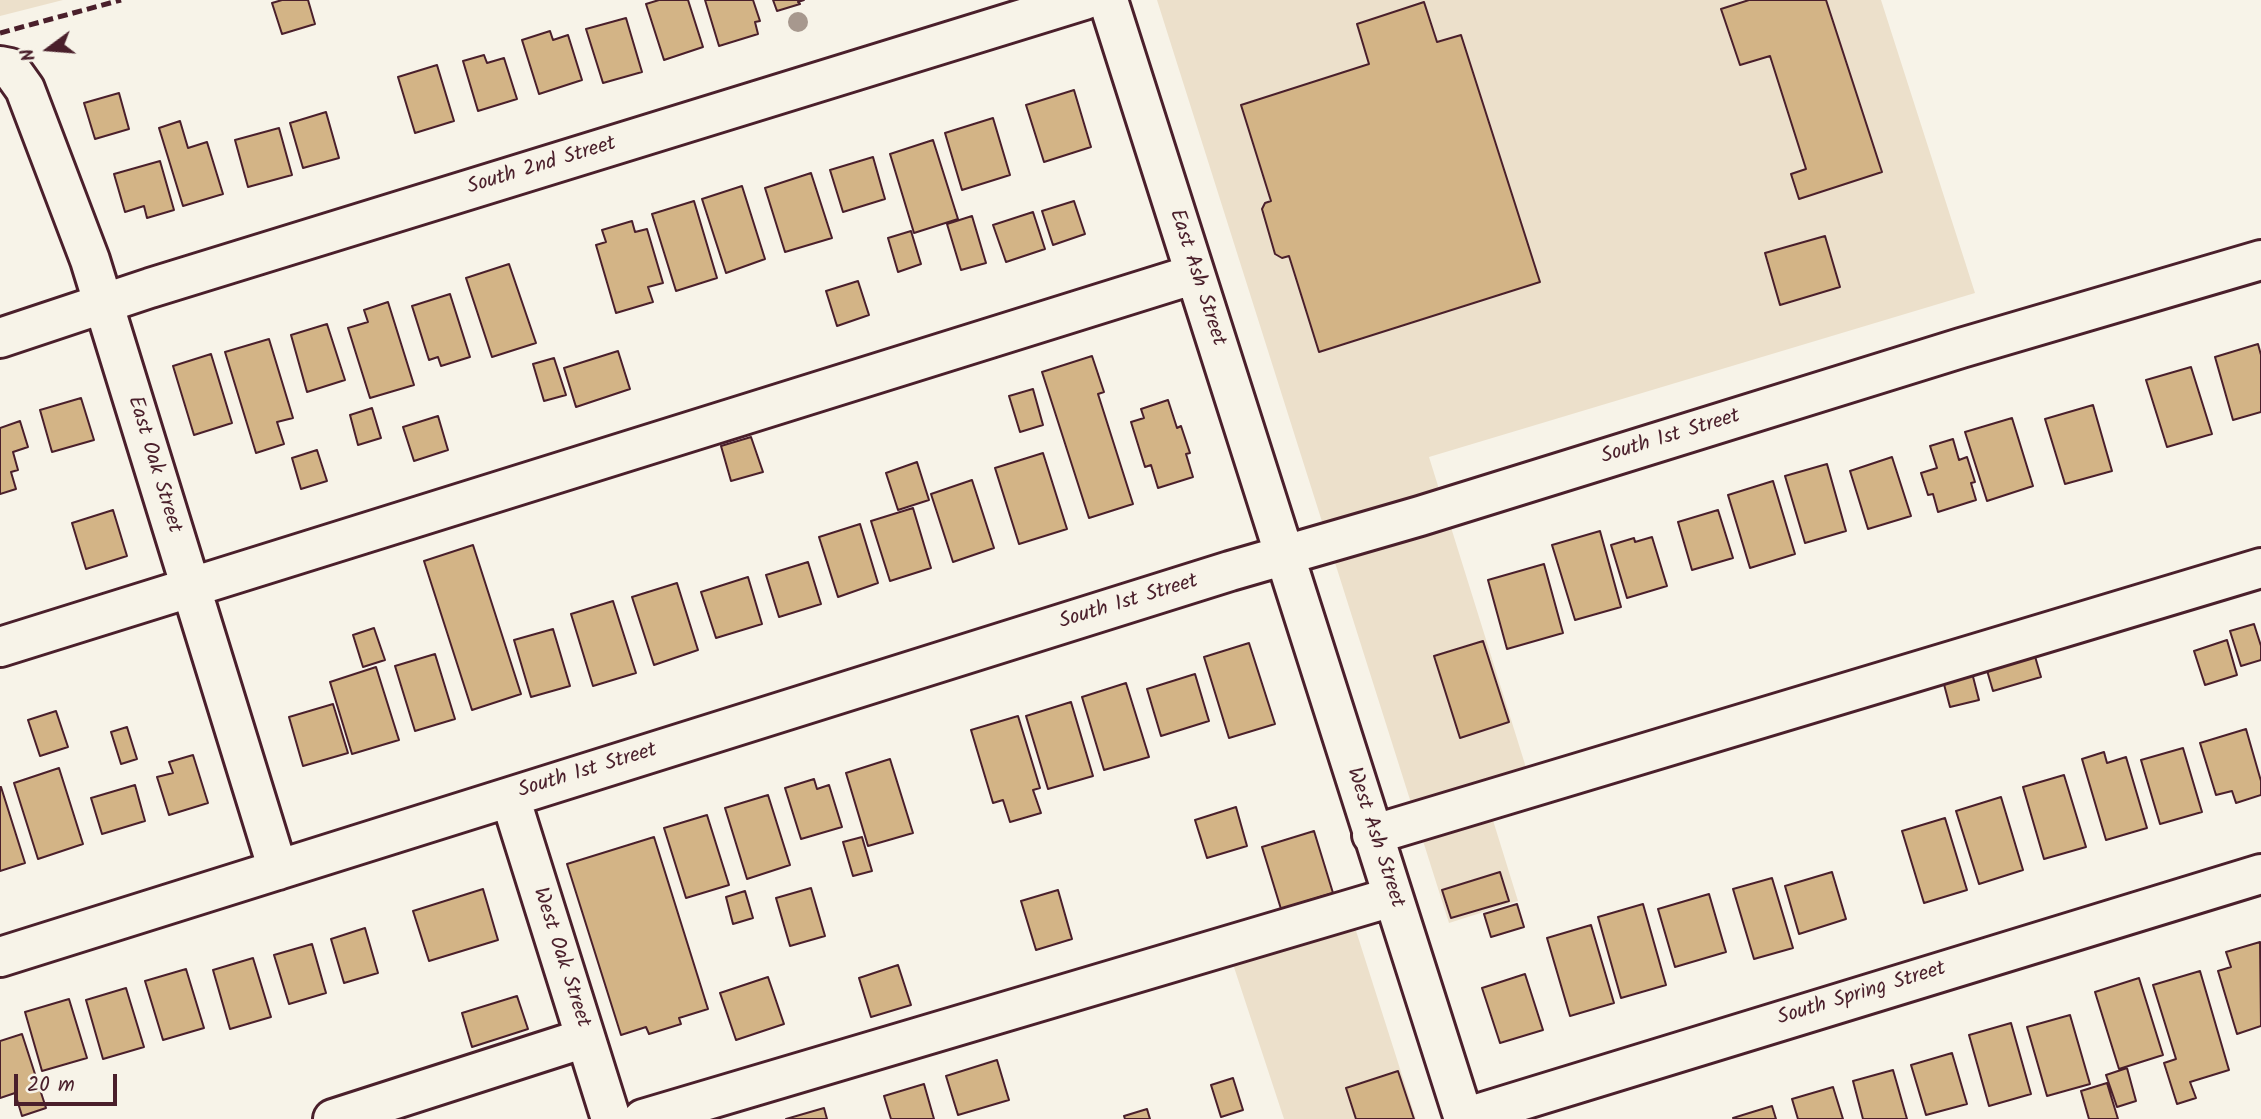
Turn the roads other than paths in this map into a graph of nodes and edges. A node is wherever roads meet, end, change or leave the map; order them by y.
1 (1084, 0) edge
2 (1108, 0) edge
3 (5, 67) edge
4 (2261, 260) edge
5 (1195, 274) junction
6 (104, 304) junction
7 (0, 338) edge
8 (1285, 556) junction
9 (2261, 568) edge
10 (190, 587) junction
11 (0, 647) edge
12 (510, 797) junction
13 (1372, 835) junction
14 (278, 870) junction
15 (2261, 874) edge
16 (1392, 897) junction
17 (0, 957) edge
18 (585, 1038) junction
19 (1464, 1118) edge
20 (333, 1119) edge
21 (611, 1119) edge
22 (643, 1119) edge

1 - 6 street, South 2nd Street
2 - 5 street, East Ash Street
3 - 6 street, East Oak Street
4 - 8 street, South 1st Street
5 - 8 street, East Ash Street
5 - 10 street
6 - 7 street, South 2nd Street
6 - 10 street, East Oak Street
8 - 12 street, South 1st Street
8 - 13 street, West Ash Street
9 - 13 street
10 - 11 street
10 - 14 street, East Oak Street
12 - 14 street, South 1st Street
12 - 18 street, West Oak Street
13 - 16 street, West Ash Street
14 - 17 street, South 1st Street
15 - 19 street, South Spring Street
16 - 19 street, West Ash Street
16 - 22 street
18 - 20 street
18 - 21 street, West Oak Street

